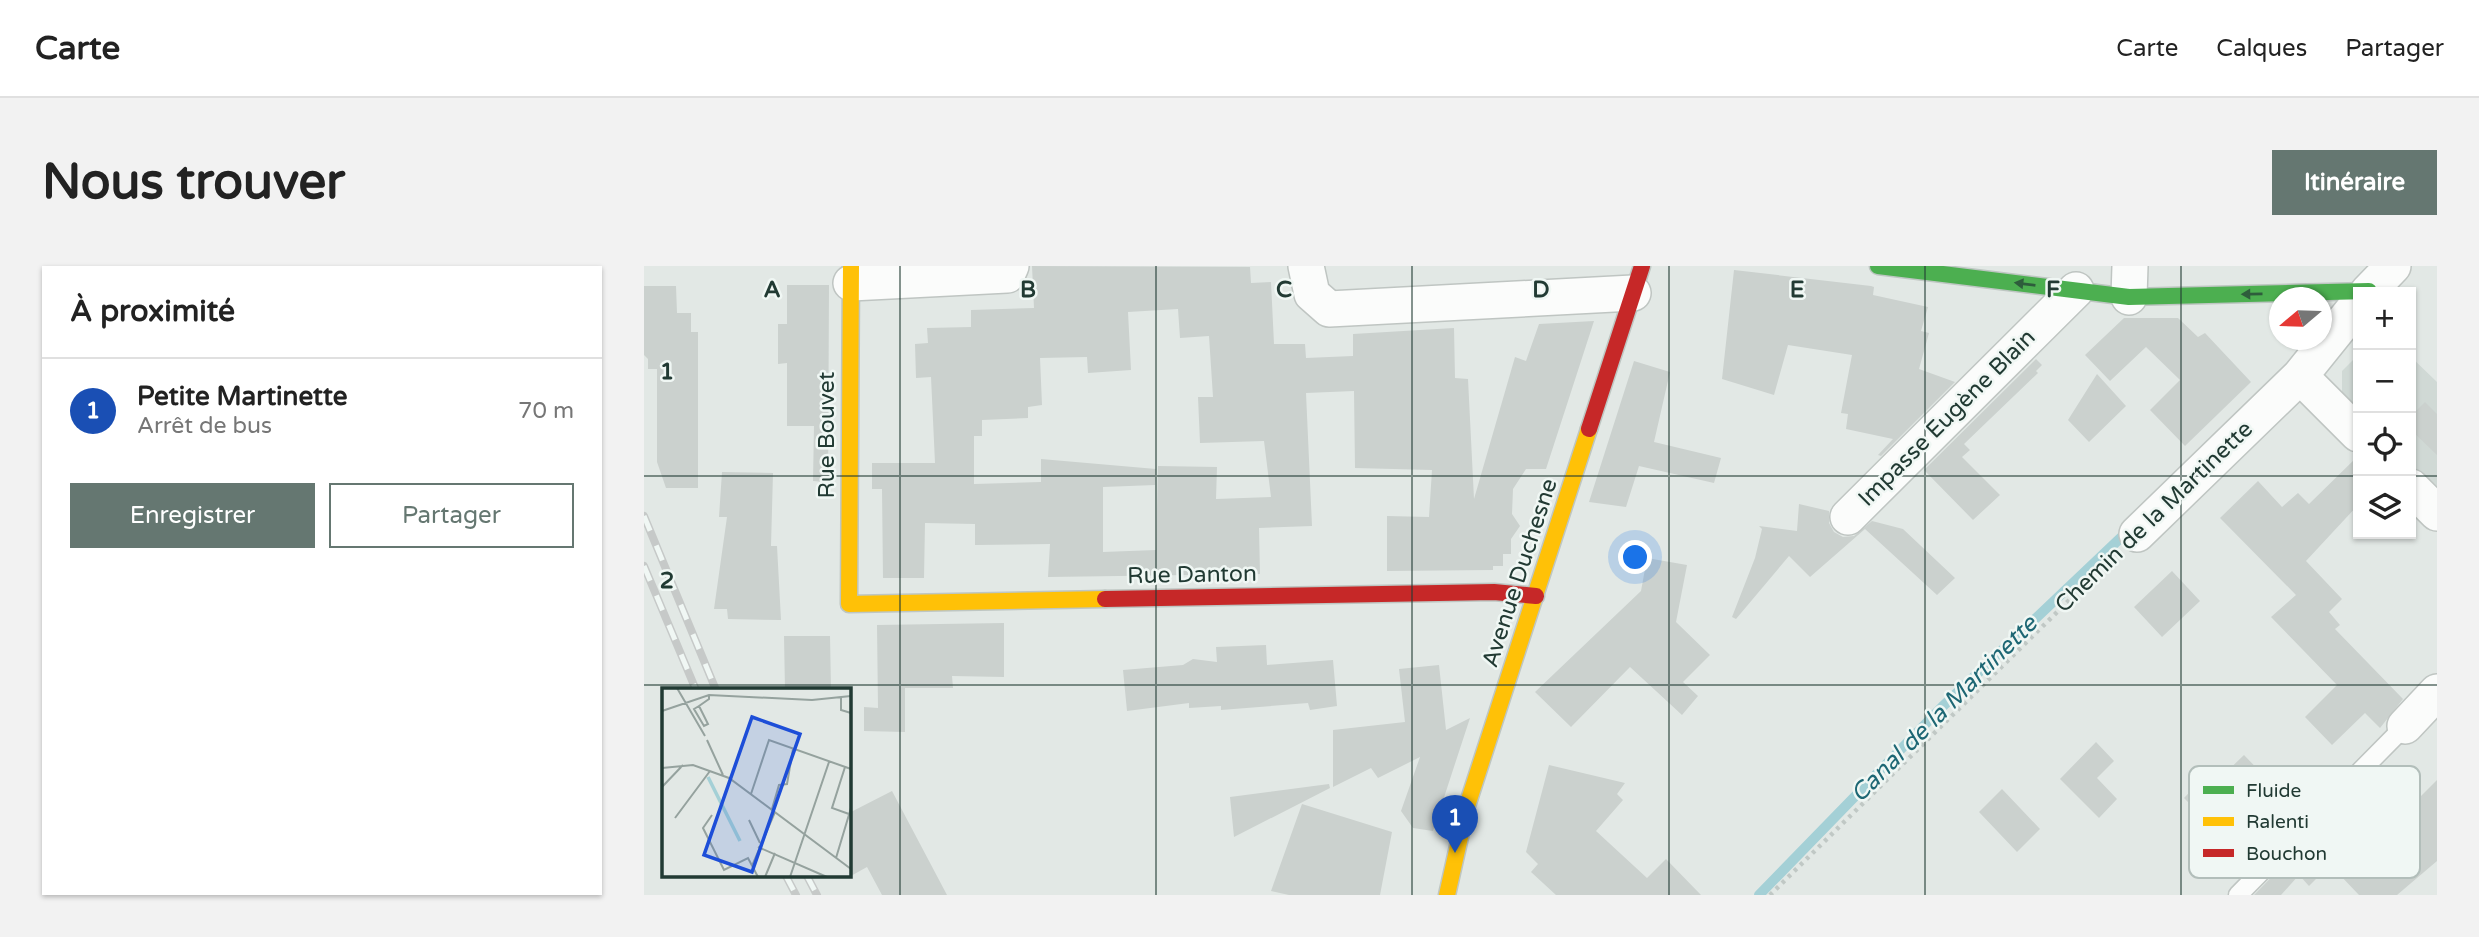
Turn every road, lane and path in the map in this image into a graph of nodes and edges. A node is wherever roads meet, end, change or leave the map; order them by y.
1 (1011, 266) edge
2 (1306, 266) edge
3 (1878, 266) edge
4 (2393, 266) edge
5 (851, 274) edge
6 (1637, 279) edge
7 (2129, 282) edge
8 (2373, 287) edge
9 (2076, 290) junction
10 (2353, 291) edge
11 (2353, 310) edge
12 (2300, 376) junction
13 (2353, 429) edge
14 (2416, 492) edge
15 (2437, 513) edge
16 (1848, 517) dead end
17 (2137, 534) joint
18 (1536, 596) junction
19 (849, 604) joint
20 (2437, 692) edge
21 (2405, 726) joint
22 (2365, 766) edge
23 (2255, 878) edge
24 (1447, 895) edge
25 (1770, 895) edge
26 (2238, 895) edge

1 - 5 street
2 - 6 street
9 -> 3 street
4 - 8 street
5 - 19 street, Rue Bouvet
6 - 18 street, Avenue Duchesne
7 - 9 street
10 -> 7 street
9 - 16 street, Impasse Eugène Blain
11 - 12 street, Chemin de la Martinette
12 - 13 street
12 - 17 street, Chemin de la Martinette
14 - 15 street
17 - 25 path, Chemin de la Martinette
18 - 19 street, Rue Danton
18 - 24 street, Avenue Duchesne
20 - 21 street
21 - 22 lane
23 - 26 lane

